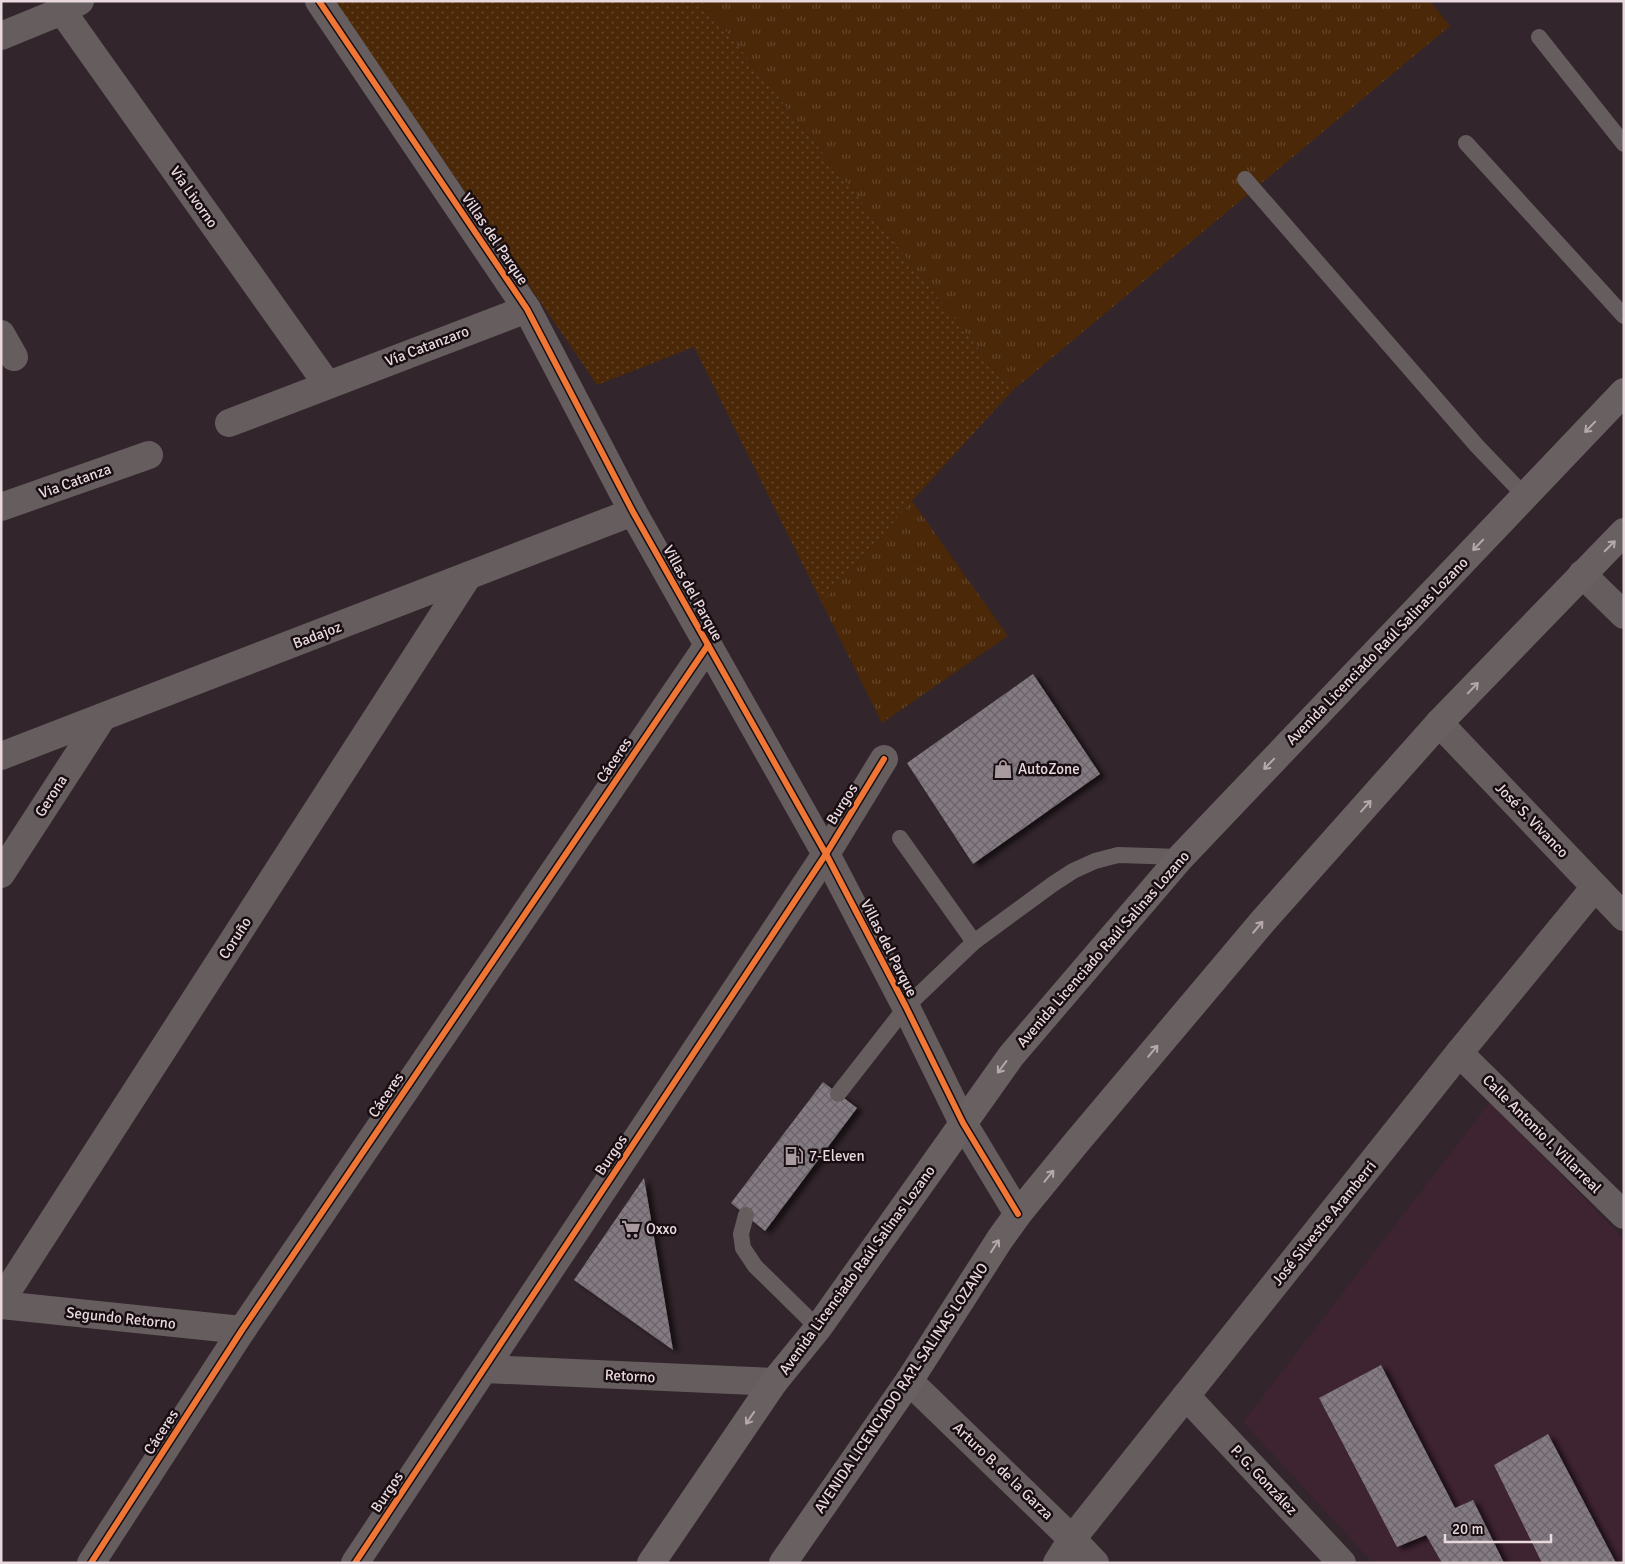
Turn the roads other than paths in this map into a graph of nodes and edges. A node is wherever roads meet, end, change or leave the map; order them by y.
1 (319, 1) edge
2 (71, 6) edge
3 (1, 36) edge
4 (1539, 37) dead end
5 (1466, 143) dead end
6 (1624, 144) edge
7 (1245, 178) dead end
8 (527, 309) junction
9 (1624, 316) edge
10 (327, 384) junction
11 (1624, 392) edge
12 (229, 423) dead end
13 (149, 455) dead end
14 (1525, 496) junction
15 (1, 508) edge
16 (633, 512) junction
17 (1624, 532) edge
18 (1582, 574) junction
19 (468, 576) junction
20 (1624, 615) edge
21 (708, 645) junction
22 (102, 718) junction
23 (1440, 723) junction
24 (1, 756) edge
25 (884, 759) dead end
26 (900, 838) dead end
27 (826, 854) junction
28 (1181, 857) junction
29 (1, 874) edge
30 (1595, 887) junction
31 (1624, 917) edge
32 (974, 942) junction
33 (906, 1007) junction
34 (1460, 1053) junction
35 (838, 1094) dead end
36 (963, 1123) junction
37 (1018, 1214) junction
38 (746, 1215) dead end
39 (1624, 1215) edge
40 (1, 1301) edge
41 (1, 1305) edge
42 (818, 1328) junction
43 (242, 1330) junction
44 (485, 1369) junction
45 (910, 1381) junction
46 (774, 1382) junction
47 (1186, 1396) junction
48 (1072, 1539) junction
49 (91, 1563) edge
50 (355, 1563) edge
51 (651, 1563) edge
52 (783, 1563) edge
53 (1057, 1563) edge
54 (1094, 1563) edge
55 (1342, 1563) edge

1 - 8 street, Villas del Parque
2 - 3 street
2 - 10 street, Vía Livorno
4 - 6 lane
5 - 9 lane
7 - 14 lane
8 - 10 street, Vía Catanzaro
8 - 16 street, Villas del Parque
10 - 12 street, Vía Catanzaro
11 -> 14 main road, Avenida Licenciado Raúl Salinas Lozano
13 - 15 street, Via Catanza
14 -> 28 main road, Avenida Licenciado Raúl Salinas Lozano
16 - 19 street, Badajoz
16 - 21 street, Villas del Parque
18 -> 17 main road
18 - 20 street
23 -> 18 main road
19 - 22 street, Badajoz
19 - 40 street, Coruño
21 - 27 street, Villas del Parque
21 - 43 street, Cáceres
22 - 24 street, Badajoz
22 - 29 street, Gerona
23 - 30 street, José S. Vivanco
37 -> 23 main road
25 - 27 street, Burgos
26 - 32 lane
27 - 33 street, Villas del Parque
27 - 44 street, Burgos
28 - 32 lane
28 -> 36 main road, Avenida Licenciado Raúl Salinas Lozano
30 - 31 street, José S. Vivanco
30 - 34 street, José Silvestre Aramberri
32 - 33 lane
33 - 35 lane
33 - 36 street, Villas del Parque
34 - 39 street, Calle Antonio I. Villarreal
34 - 47 street, José Silvestre Aramberri
36 - 37 street, Villas del Parque
36 - 42 main road, Avenida Licenciado Raúl Salinas Lozano
45 -> 37 main road, AVENIDA LICENCIADO RA?L SALINAS LOZANO
38 - 42 lane
41 - 43 street, Segundo Retorno
42 - 46 main road, Avenida Licenciado Raúl Salinas Lozano
43 - 49 street, Cáceres
44 - 46 street, Retorno
44 - 50 street, Burgos
45 - 48 street, Arturo B. de la Garza
45 - 52 main road, AVENIDA LICENCIADO RA?L SALINAS LOZANO
46 -> 51 main road, Avenida Licenciado Raúl Salinas Lozano
47 - 48 street, José Silvestre Aramberri
47 - 55 street, P. G. González
48 - 53 street, José Silvestre Aramberri
48 - 54 street, Arturo B. de la Garza

